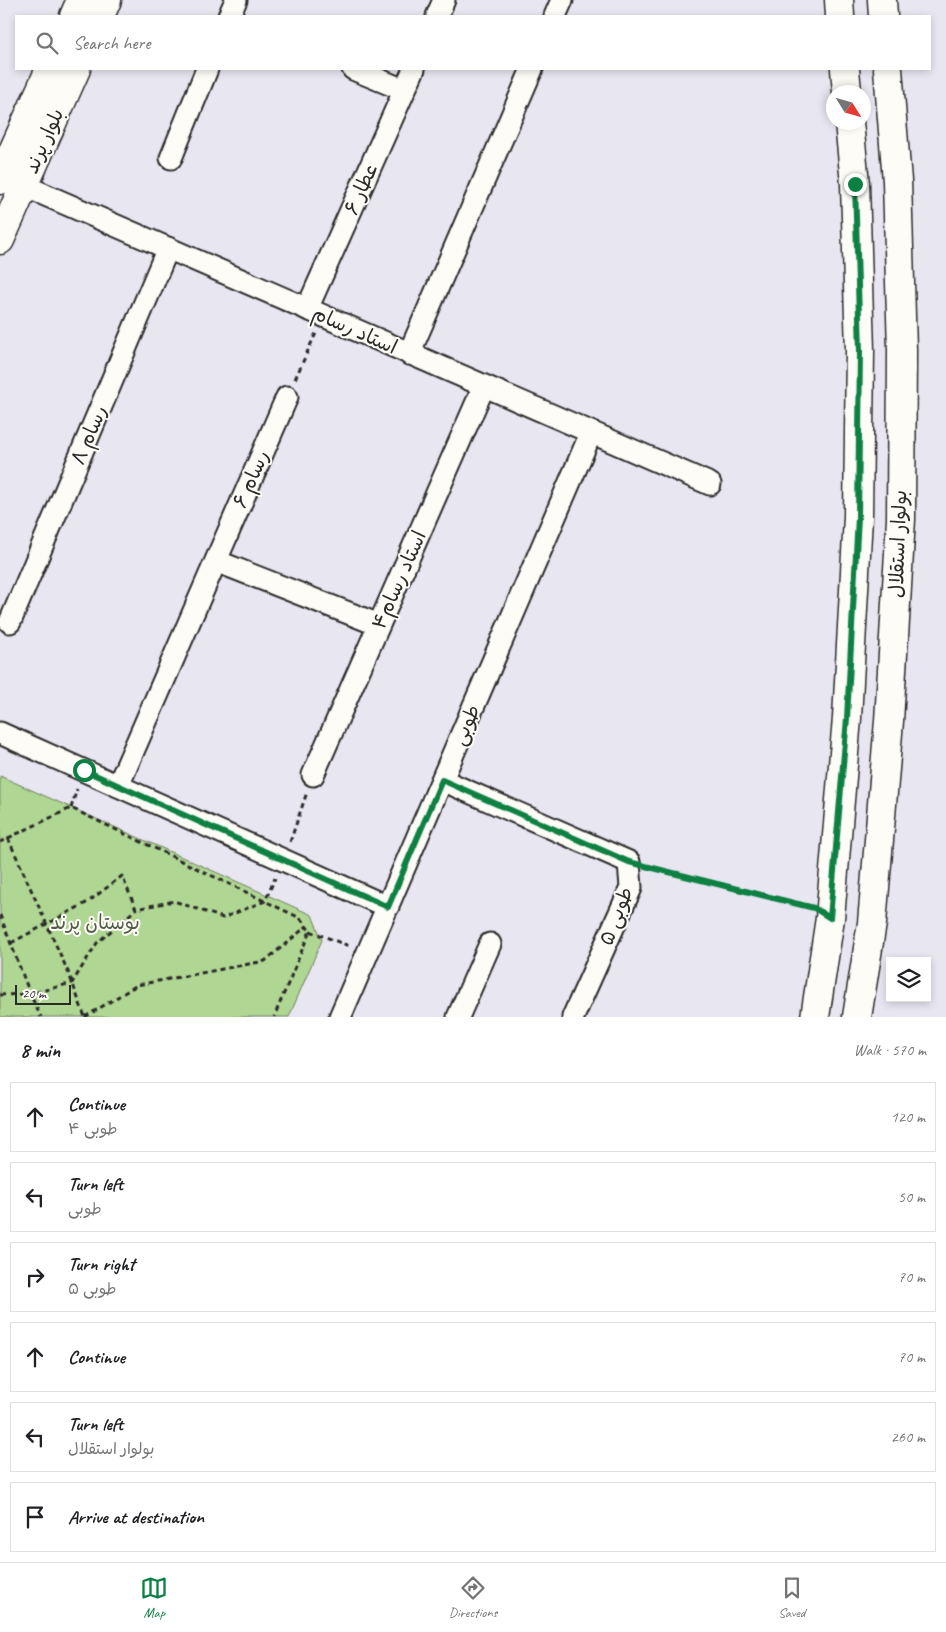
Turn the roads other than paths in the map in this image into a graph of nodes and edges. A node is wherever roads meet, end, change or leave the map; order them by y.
1 (81, 0) edge
2 (107, 0) edge
3 (236, 0) edge
4 (444, 0) edge
5 (562, 0) edge
6 (839, 0) edge
7 (882, 0) edge
8 (74, 15) edge
9 (100, 15) edge
10 (229, 15) edge
11 (437, 15) edge
12 (555, 15) edge
13 (840, 15) edge
14 (883, 15) edge
15 (50, 70) edge
16 (75, 70) edge
17 (208, 70) edge
18 (355, 70) edge
19 (414, 70) edge
20 (532, 70) edge
21 (845, 70) edge
22 (888, 70) edge
23 (846, 85) edge
24 (404, 90) junction
25 (850, 130) edge
26 (171, 158) dead end
27 (6, 179) edge
28 (0, 240) edge
29 (168, 248) junction
30 (316, 313) junction
31 (410, 354) junction
32 (484, 386) junction
33 (287, 397) road end
34 (591, 433) junction
35 (710, 484) dead end
36 (216, 561) junction
37 (10, 622) dead end
38 (379, 625) junction
39 (0, 733) edge
40 (313, 775) road end
41 (442, 780) junction
42 (118, 786) junction
43 (388, 907) junction
44 (490, 944) dead end
45 (340, 1017) edge
46 (458, 1017) edge
47 (573, 1017) edge
48 (815, 1017) edge
49 (858, 1017) edge

1 - 8 main road
2 - 9 main road
3 - 10 street
4 - 11 street
5 - 12 street
6 - 13 main road
7 - 14 main road
15 - 27 main road, بلوار پرند
16 - 27 main road, بلوار پرند
17 - 26 street
18 - 24 street
19 - 24 street, عطار ۶
20 - 31 street
21 - 23 main road
22 - 49 main road, بولوار استقلال
24 - 30 street, عطار ۶
25 - 48 main road, بولوار استقلال
27 - 28 main road, بلوار پرند
27 - 29 street, استاد رسام
29 - 30 street, استاد رسام
29 - 37 street, رسام ۸
30 - 31 street, استاد رسام
31 - 32 street, استاد رسام
32 - 34 street, استاد رسام
32 - 38 street, استاد رسام۴
33 - 36 street, رسام ۶
34 - 35 street, استاد رسام
34 - 41 street, طوبی
36 - 38 street
36 - 42 street, رسام ۶
38 - 40 street, استاد رسام۴
39 - 42 street
41 - 43 street, طوبی
41 - 47 street, طوبی ۵
42 - 43 street
43 - 45 street, طوبی
44 - 46 street

